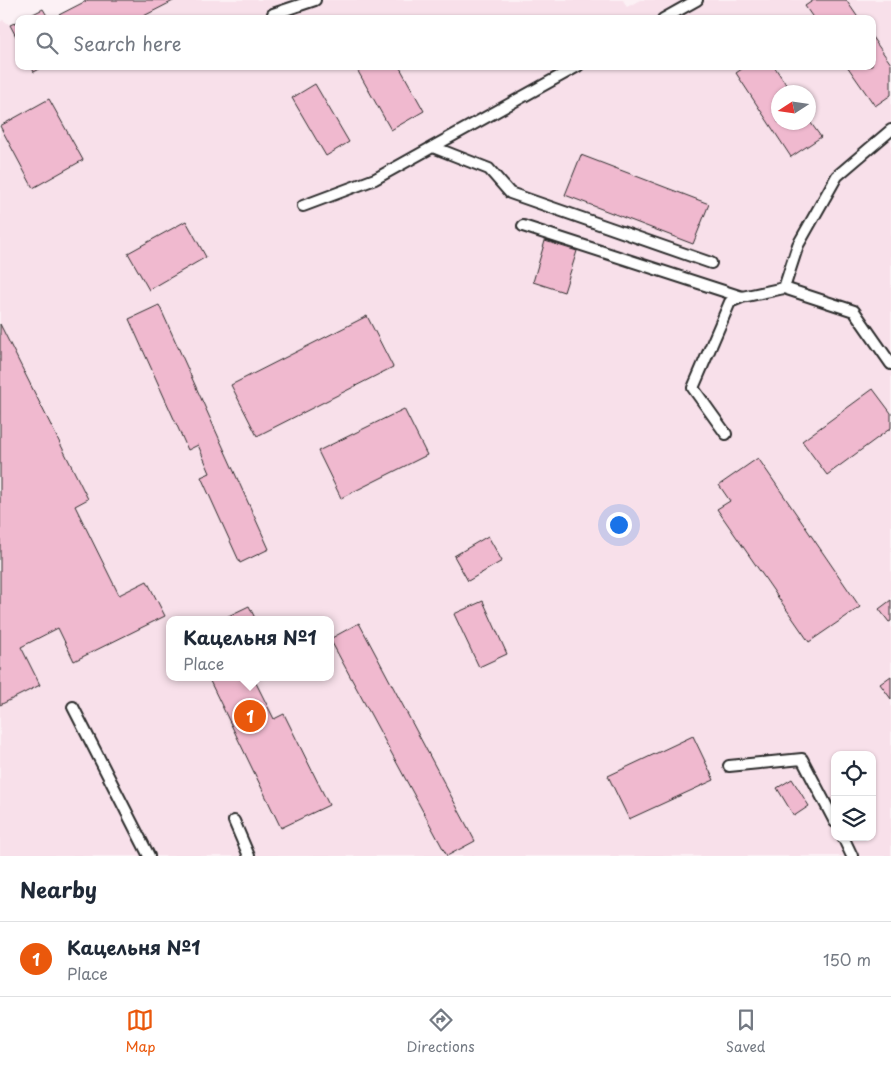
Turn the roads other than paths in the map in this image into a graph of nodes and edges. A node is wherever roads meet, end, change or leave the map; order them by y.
1 (315, 0) edge
2 (697, 0) edge
3 (273, 14) dead end
4 (670, 15) edge
5 (571, 70) edge
6 (891, 130) edge
7 (433, 147) junction
8 (303, 206) dead end
9 (523, 226) dead end
10 (711, 263) dead end
11 (784, 288) junction
12 (742, 297) junction
13 (891, 364) edge
14 (726, 434) dead end
15 (73, 707) dead end
16 (729, 766) dead end
17 (831, 814) edge
18 (234, 821) dead end
19 (845, 841) edge
20 (149, 856) edge
21 (249, 856) edge
22 (852, 856) edge

1 - 3 lane
2 - 4 lane
5 - 7 lane
6 - 11 lane
7 - 8 lane
7 - 10 lane
9 - 12 lane
11 - 12 lane
11 - 13 lane
12 - 14 lane
15 - 20 lane
16 - 17 lane
18 - 21 lane
19 - 22 lane

